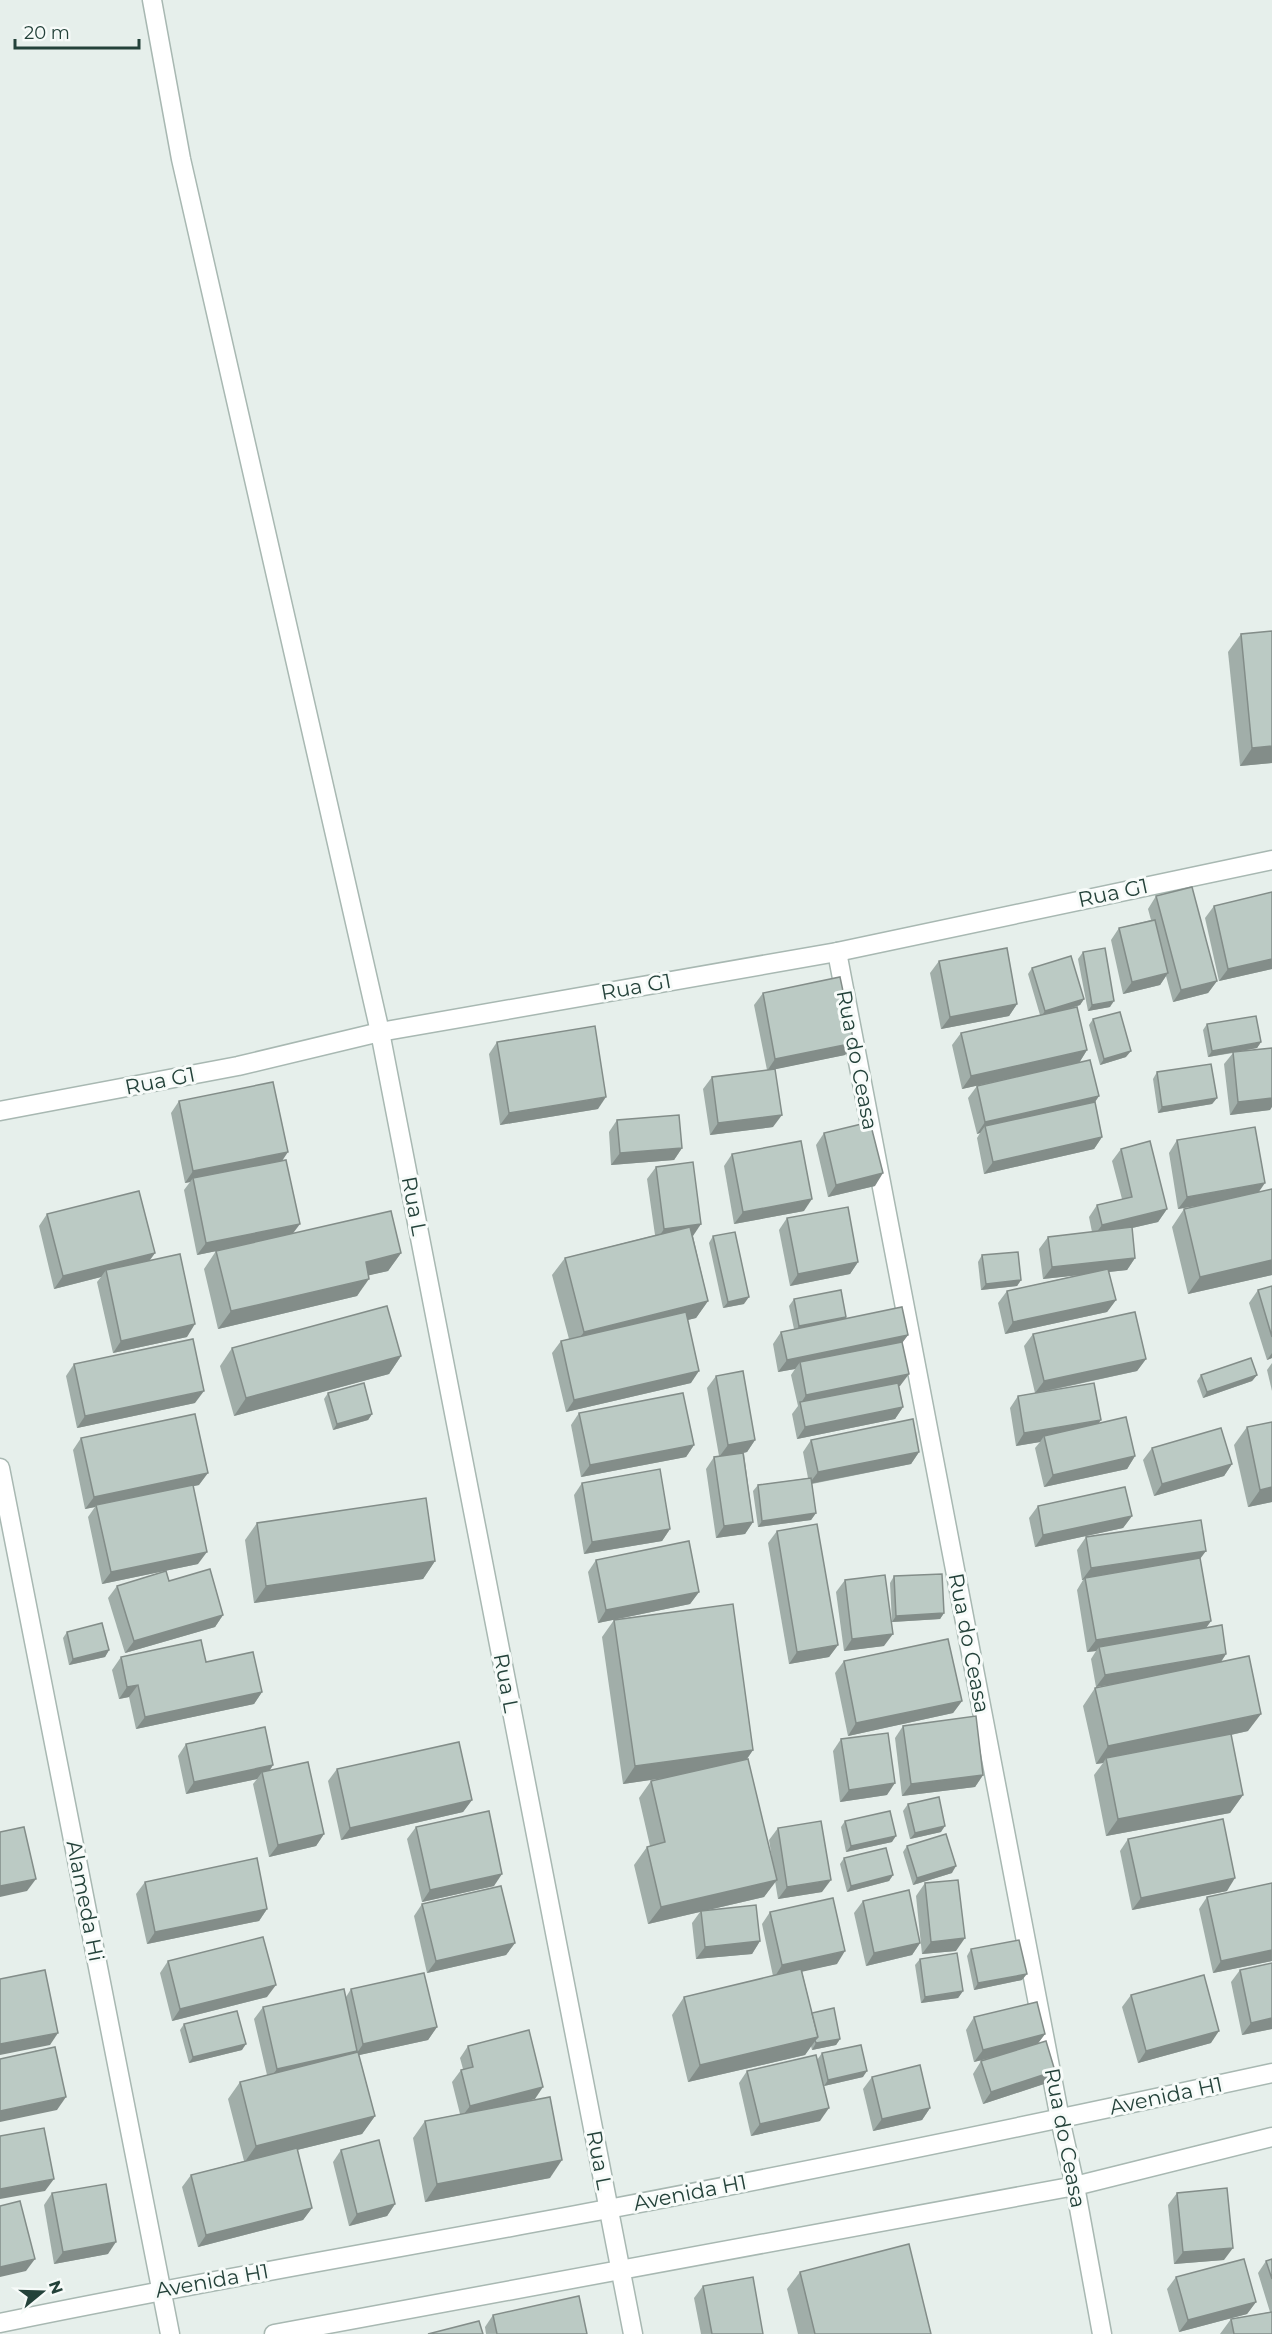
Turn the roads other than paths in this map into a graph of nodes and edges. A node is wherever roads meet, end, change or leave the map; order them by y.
1 (152, 0) edge
2 (1272, 860) edge
3 (837, 952) junction
4 (380, 1032) junction
5 (0, 1111) edge
6 (0, 1468) edge
7 (1272, 2073) edge
8 (1060, 2120) junction
9 (1272, 2137) edge
10 (1075, 2186) junction
11 (608, 2209) junction
12 (619, 2271) junction
13 (162, 2290) junction
14 (0, 2323) edge
15 (170, 2334) edge
16 (274, 2334) edge
17 (633, 2334) edge
18 (1102, 2334) edge

1 - 4 street, Rua L
2 - 3 street, Rua G1
3 - 4 street, Rua G1
3 - 8 street, Rua do Ceasa
4 - 5 street, Rua G1
4 - 11 street, Rua L
6 - 13 street, Alameda Hi
7 - 8 street, Avenida H1
8 - 10 street, Rua do Ceasa
8 - 11 street, Avenida H1
9 - 10 street
10 - 12 street
10 - 18 street, Rua do Ceasa
11 - 12 street, Rua L
11 - 13 street, Avenida H1
12 - 16 street
12 - 17 street, Rua L
13 - 14 street, Avenida H1
13 - 15 street, Alameda Hi

